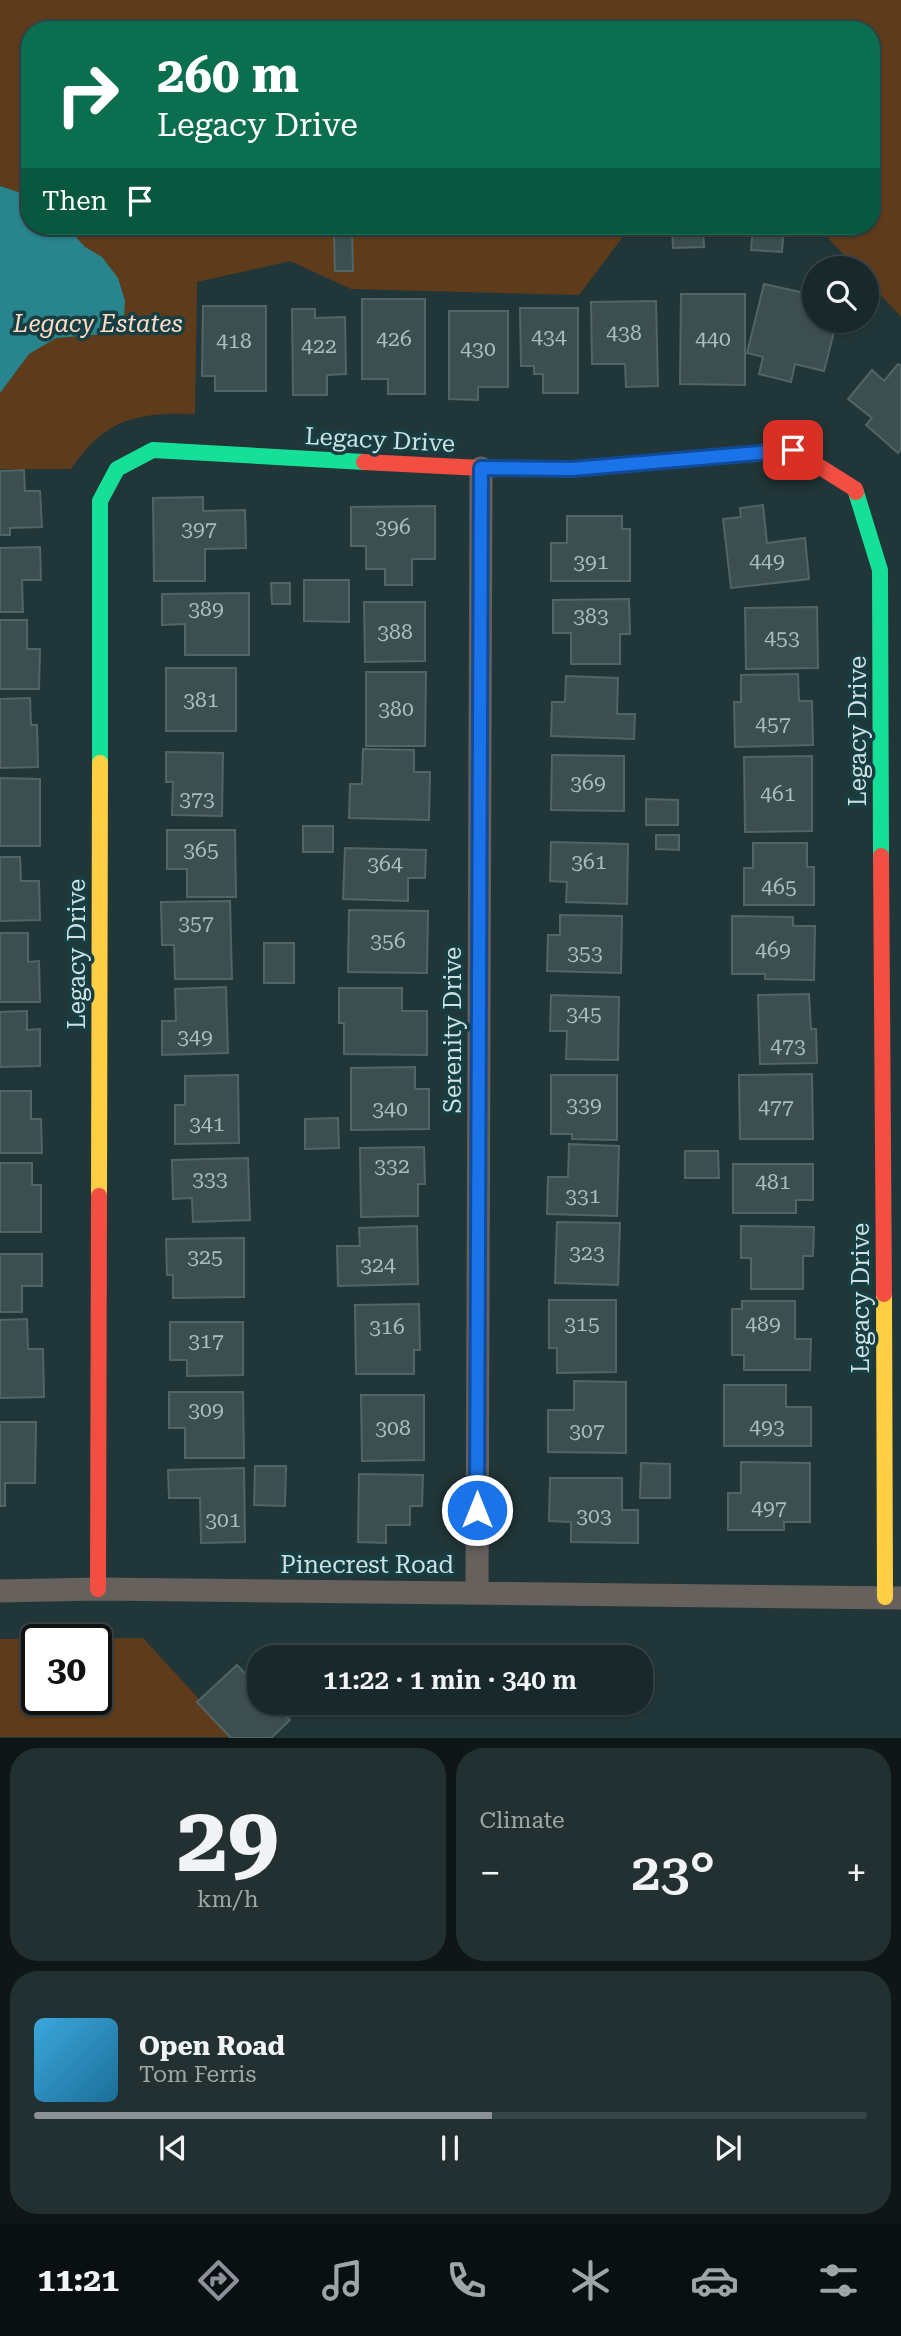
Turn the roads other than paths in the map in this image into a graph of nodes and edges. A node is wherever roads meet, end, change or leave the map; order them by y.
1 (481, 468) junction
2 (98, 1590) junction
3 (0, 1591) edge
4 (477, 1593) junction
5 (893, 1597) edge

1 - 2 street, Legacy Drive
1 - 4 street, Serenity Drive
1 - 5 street, Legacy Drive
2 - 3 street, Pinecrest Road
2 - 4 street, Pinecrest Road
4 - 5 street, Pinecrest Road

